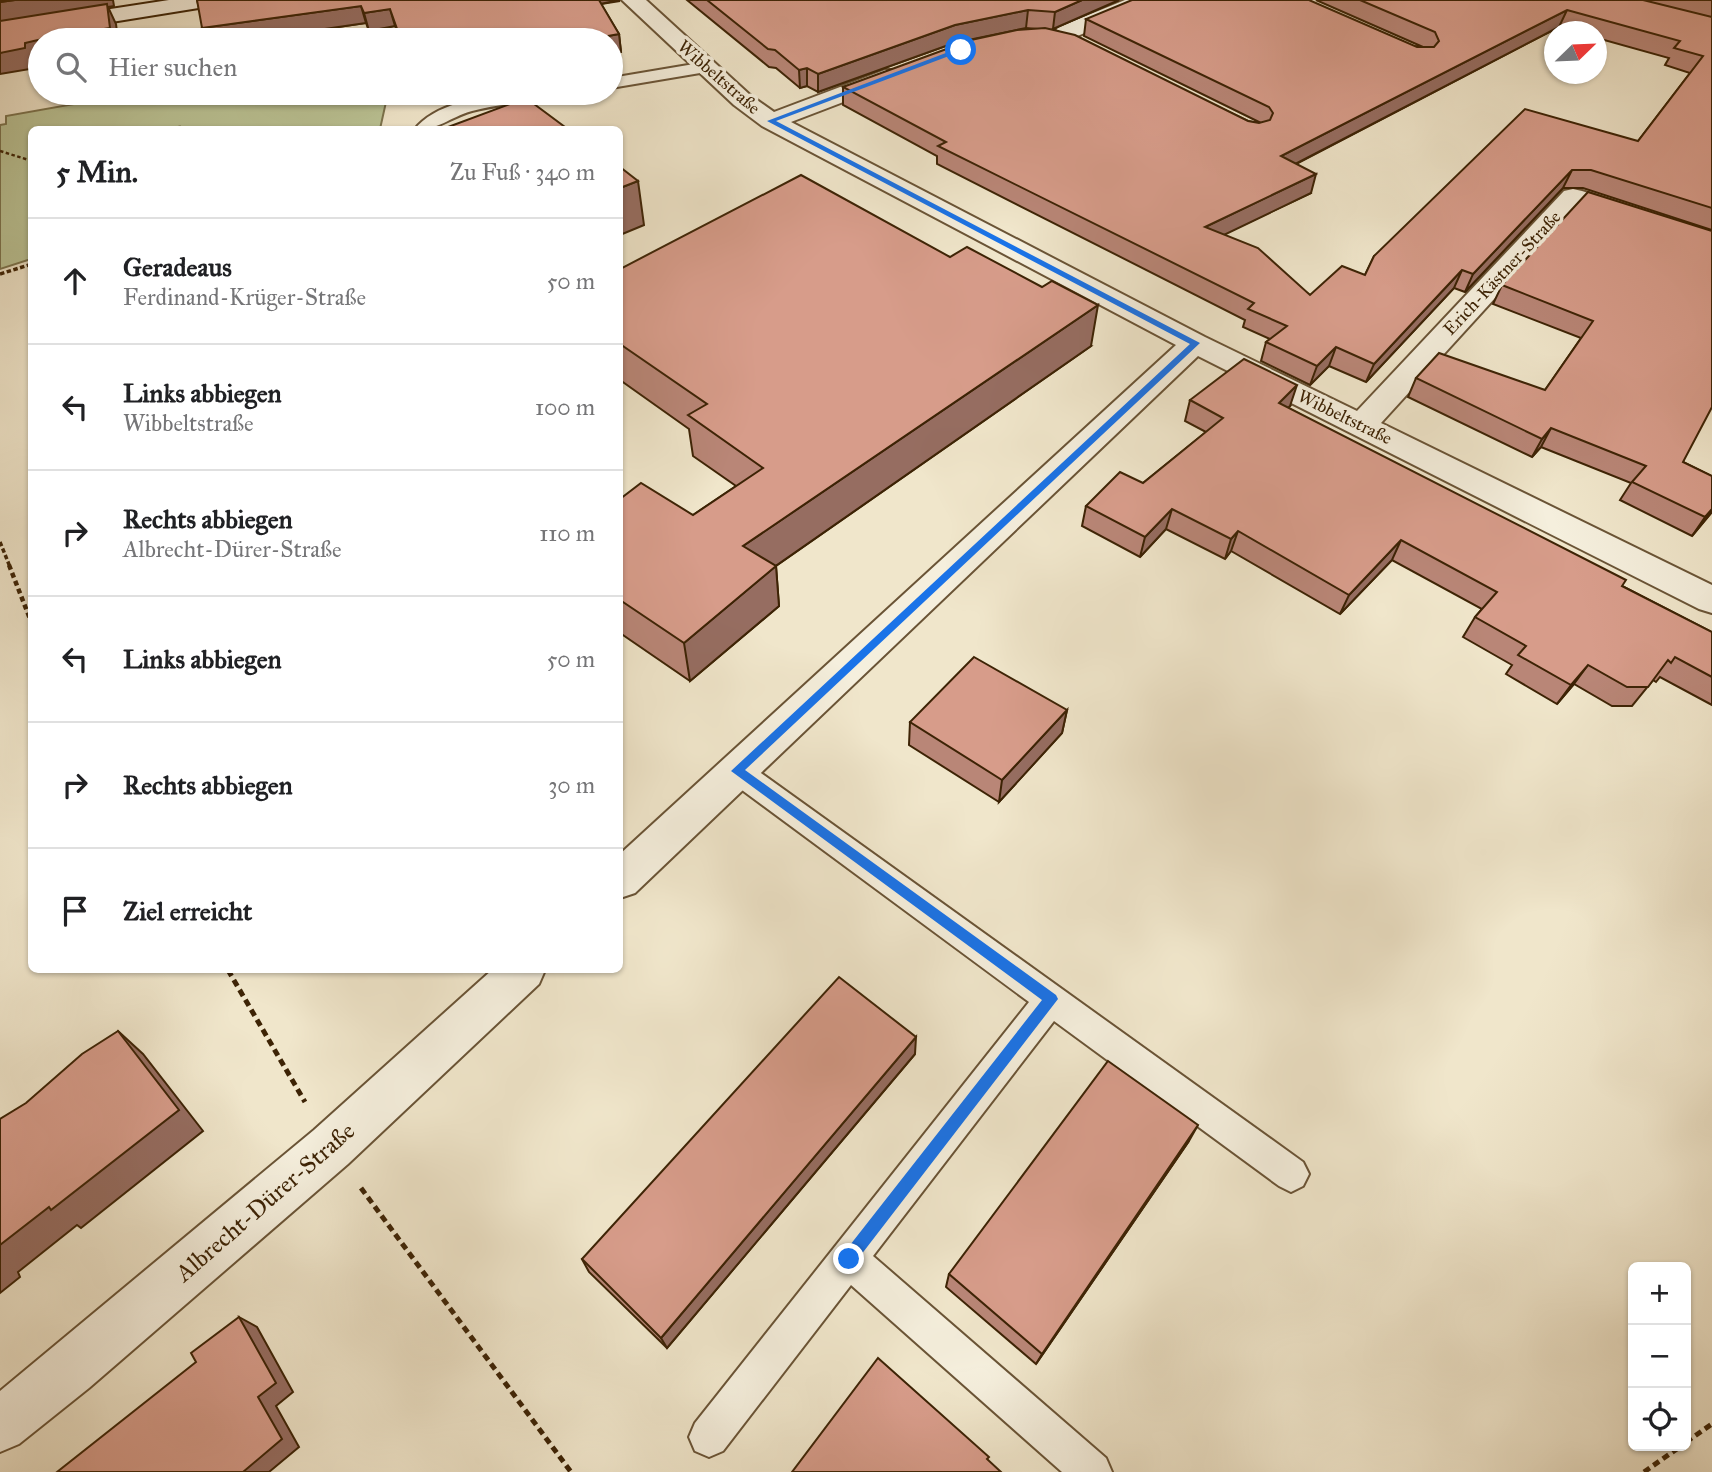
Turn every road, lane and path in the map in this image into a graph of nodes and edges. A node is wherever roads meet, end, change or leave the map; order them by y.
1 (211, 0) edge
2 (633, 0) edge
3 (1144, 0) edge
4 (176, 3) edge
5 (28, 28) edge
6 (29, 28) edge
7 (0, 33) edge
8 (1034, 37) edge
9 (1057, 39) junction
10 (1082, 45) edge
11 (706, 67) junction
12 (911, 69) edge
13 (623, 81) edge
14 (486, 105) edge
15 (771, 121) junction
16 (426, 126) edge
17 (0, 151) edge
18 (28, 160) edge
19 (1712, 242) edge
20 (28, 265) edge
21 (0, 274) edge
22 (1195, 343) junction
23 (1361, 425) junction
24 (0, 542) edge
25 (1712, 600) edge
26 (28, 614) edge
27 (737, 771) junction
28 (623, 877) edge
29 (230, 973) edge
30 (520, 973) edge
31 (1051, 999) junction
32 (331, 1147) junction
33 (1291, 1174) dead end
34 (849, 1259) junction
35 (1712, 1424) edge
36 (0, 1425) edge
37 (709, 1437) dead end
38 (1691, 1439) edge
39 (1674, 1451) edge
40 (570, 1472) edge
41 (1092, 1472) edge
42 (1644, 1472) edge

1 - 4 street
2 - 11 street, Wibbeltstraße
3 - 9 street
4 - 6 street
5 - 7 street
8 - 9 street
9 - 10 street
11 - 13 lane
11 - 15 street, Wibbeltstraße
12 - 15 street
14 - 16 lane
15 - 22 street, Wibbeltstraße
17 - 18 path
19 - 23 street, Erich-Kästner-Straße
20 - 21 path
22 - 23 street, Wibbeltstraße
22 - 27 street
23 - 25 street, Wibbeltstraße
24 - 26 path
27 - 28 street
27 - 31 lane
29 - 32 path
30 - 32 street, Albrecht-Dürer-Straße
31 - 33 lane
31 - 34 lane
32 - 36 street, Albrecht-Dürer-Straße
32 - 40 path
34 - 37 lane
34 - 41 lane
35 - 38 path
39 - 42 path

